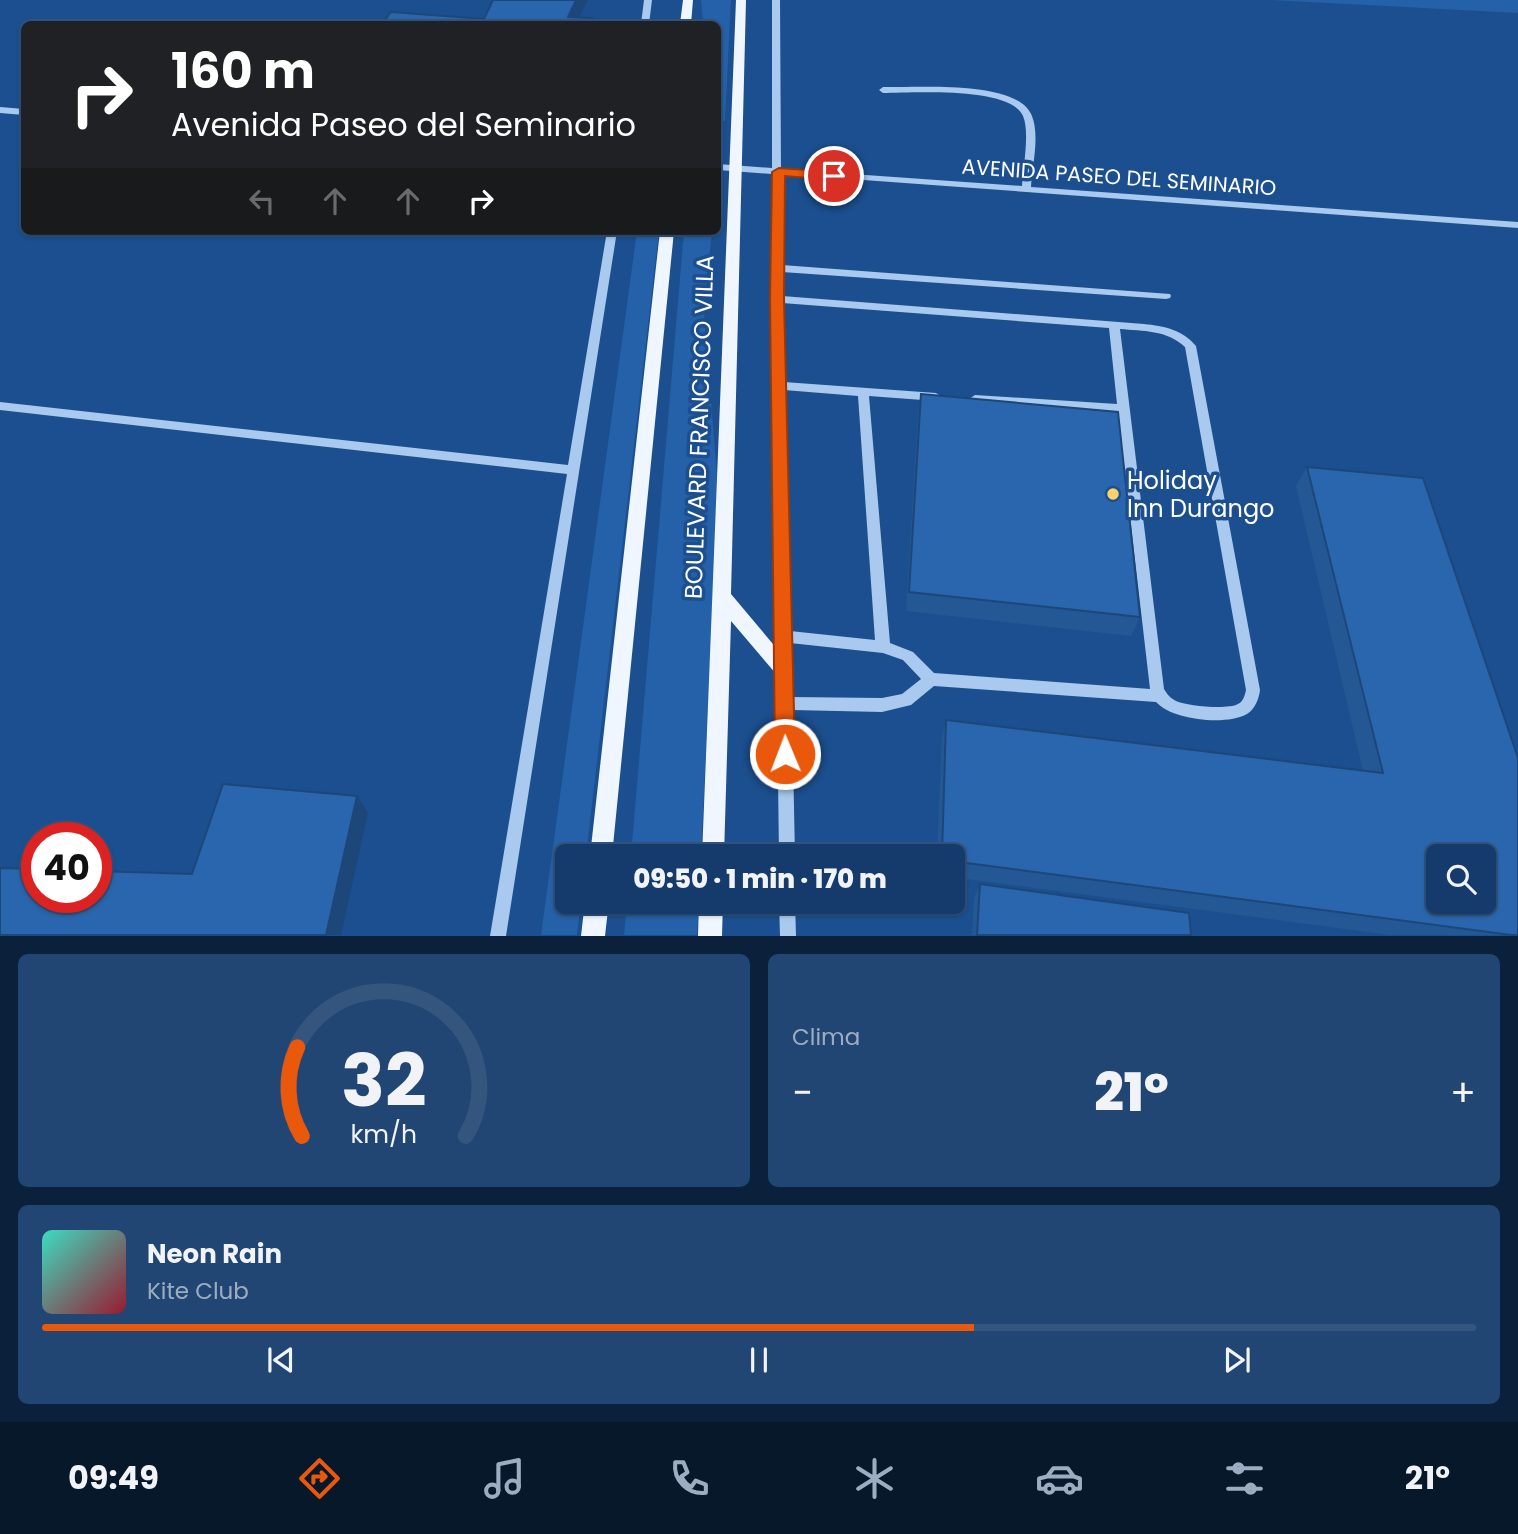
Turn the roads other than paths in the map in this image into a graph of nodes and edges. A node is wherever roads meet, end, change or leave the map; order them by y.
1 (648, 0) edge
2 (688, 0) edge
3 (741, 0) edge
4 (776, 0) edge
5 (645, 21) edge
6 (686, 21) edge
7 (883, 90) dead end
8 (0, 110) edge
9 (21, 112) edge
10 (726, 168) edge
11 (779, 172) junction
12 (1026, 190) junction
13 (1518, 225) edge
14 (611, 235) edge
15 (667, 235) edge
16 (778, 268) junction
17 (1166, 296) dead end
18 (777, 299) junction
19 (1114, 326) junction
20 (779, 386) junction
21 (863, 392) junction
22 (0, 406) edge
23 (1123, 409) junction
24 (574, 470) junction
25 (722, 597) junction
26 (784, 636) junction
27 (883, 647) junction
28 (784, 669) junction
29 (931, 679) junction
30 (1159, 696) junction
31 (785, 703) junction
32 (602, 844) edge
33 (713, 844) edge
34 (787, 844) edge
35 (596, 914) edge
36 (711, 914) edge
37 (787, 914) edge
38 (498, 936) edge
39 (593, 936) edge
40 (710, 936) edge
41 (788, 936) edge

1 - 5 street
2 - 6 main road
3 - 10 main road, BOULEVARD FRANCISCO VILLA
4 - 11 street
7 - 12 street
8 - 9 street
10 - 11 street, AVENIDA PASEO DEL SEMINARIO
10 - 25 main road, BOULEVARD FRANCISCO VILLA
11 - 12 street, AVENIDA PASEO DEL SEMINARIO
11 - 16 street
12 - 13 street, AVENIDA PASEO DEL SEMINARIO
14 - 24 street
15 - 32 main road, BOULEVARD FRANCISCO VILLA
16 - 17 street
16 - 18 street
18 - 19 street
18 - 20 street
19 - 23 street
19 - 30 street
20 - 21 street
20 - 26 street
21 - 23 street
21 - 27 street
22 - 24 street
23 - 30 street
24 - 38 street
25 - 28 main road
25 - 33 main road, BOULEVARD FRANCISCO VILLA
26 - 27 street
26 - 28 street
27 - 29 street
28 - 31 street
29 - 30 street
29 - 31 street
31 - 34 street
35 - 39 main road
36 - 40 main road
37 - 41 street

